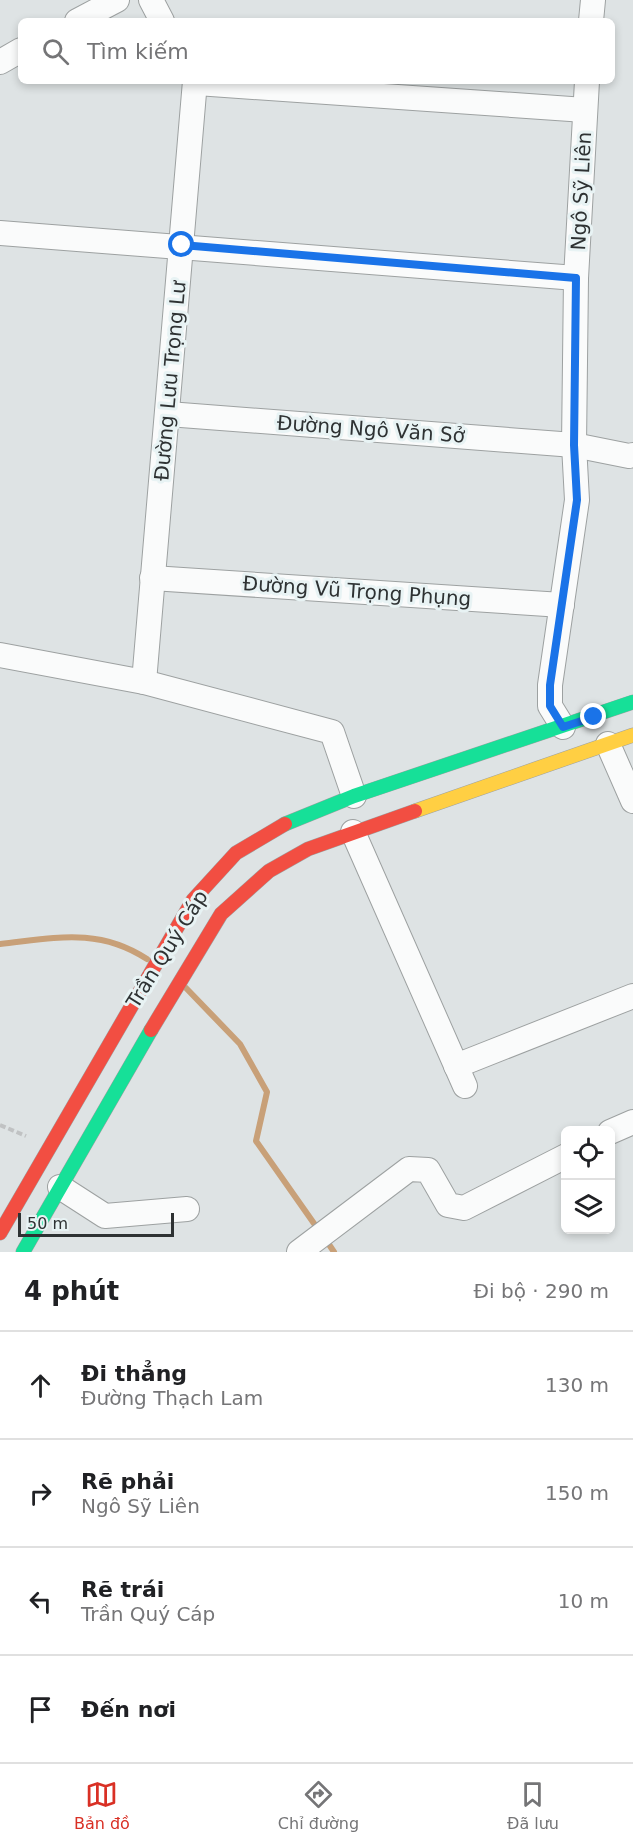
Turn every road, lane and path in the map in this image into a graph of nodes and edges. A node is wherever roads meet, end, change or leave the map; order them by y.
1 (117, 0) edge
2 (151, 0) edge
3 (593, 0) edge
4 (83, 18) edge
5 (160, 18) edge
6 (591, 18) edge
7 (18, 52) edge
8 (0, 62) edge
9 (196, 84) edge
10 (224, 84) edge
11 (587, 84) edge
12 (585, 110) junction
13 (0, 233) edge
14 (182, 245) junction
15 (576, 278) junction
16 (168, 414) junction
17 (574, 445) junction
18 (633, 455) edge
19 (152, 578) junction
20 (562, 605) junction
21 (0, 655) edge
22 (144, 682) junction
23 (633, 702) edge
24 (633, 735) edge
25 (585, 736) junction
26 (354, 796) junction
27 (633, 801) edge
28 (353, 832) junction
29 (633, 996) edge
30 (633, 1122) edge
31 (615, 1130) edge
32 (561, 1159) edge
33 (60, 1187) junction
34 (187, 1209) dead end
35 (0, 1233) edge
36 (23, 1252) edge
37 (299, 1252) edge

1 - 4 street
2 - 5 street
3 - 6 street
7 - 8 street
9 - 14 street, Đường Lưu Trọng Lư
10 - 12 street
11 - 12 street, Ngô Sỹ Liên
12 - 15 street, Ngô Sỹ Liên
13 - 14 street
14 - 15 street
14 - 16 street, Đường Lưu Trọng Lư
15 - 17 street, Ngô Sỹ Liên
16 - 17 street, Đường Ngô Văn Sở
16 - 19 street, Đường Lưu Trọng Lư
17 - 18 street, Đường Ngô Văn Sở
17 - 20 street, Ngô Sỹ Liên
19 - 20 street, Đường Vũ Trọng Phụng
19 - 22 street, Đường Lưu Trọng Lư
20 - 25 street, Ngô Sỹ Liên
21 - 22 street
22 - 26 street
23 - 25 street, Trần Quý Cáp
24 - 25 street, Trần Quý Cáp
25 - 26 street, Trần Quý Cáp
25 - 27 street, Ngô Sỹ Liên
25 - 28 street, Trần Quý Cáp
26 - 35 street, Trần Quý Cáp
28 - 29 street
28 - 33 street, Trần Quý Cáp
30 - 31 street
32 - 37 street
33 - 34 street
33 - 36 street, Trần Quý Cáp

